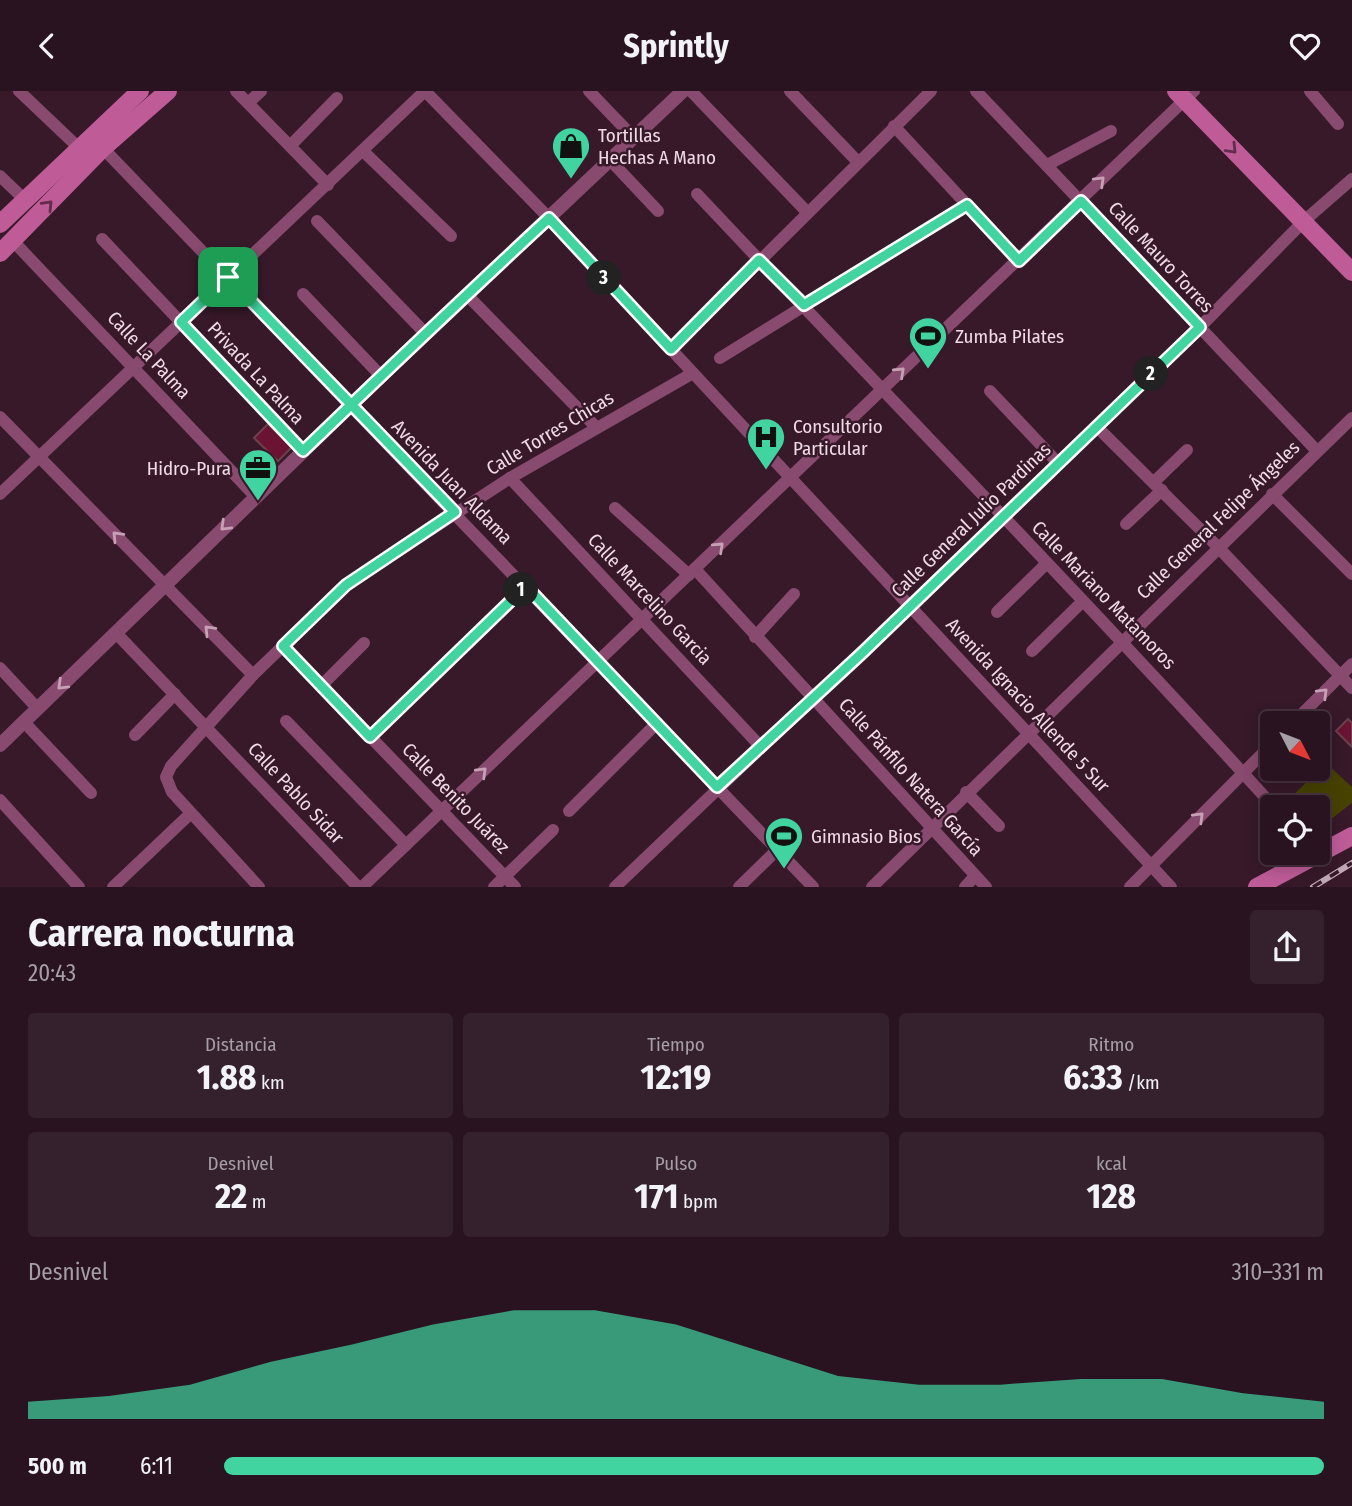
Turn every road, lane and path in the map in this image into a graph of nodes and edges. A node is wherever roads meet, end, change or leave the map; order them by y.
1 (19, 91) edge
2 (140, 91) edge
3 (169, 91) edge
4 (236, 91) edge
5 (261, 91) edge
6 (425, 91) edge
7 (589, 91) edge
8 (683, 91) edge
9 (691, 91) edge
10 (790, 91) edge
11 (931, 91) edge
12 (976, 91) edge
13 (1310, 91) edge
14 (1185, 94) edge
15 (337, 98) dead end
16 (248, 103) junction
17 (1338, 124) dead end
18 (894, 126) junction
19 (1111, 131) dead end
20 (635, 138) junction
21 (290, 146) junction
22 (86, 148) junction
23 (363, 151) junction
24 (611, 160) junction
25 (858, 162) junction
26 (1047, 165) junction
27 (0, 176) edge
28 (1352, 179) edge
29 (328, 185) junction
30 (696, 194) dead end
31 (25, 200) junction
32 (1081, 201) junction
33 (967, 205) junction
34 (657, 211) dead end
35 (807, 212) junction
36 (549, 218) junction
37 (317, 221) dead end
38 (1304, 221) junction
39 (0, 224) edge
40 (451, 236) dead end
41 (102, 239) dead end
42 (6, 247) edge
43 (759, 260) junction
44 (1019, 261) junction
45 (1352, 272) edge
46 (228, 277) junction
47 (303, 294) dead end
48 (467, 295) junction
49 (804, 305) junction
50 (181, 322) junction
51 (1200, 327) junction
52 (426, 334) junction
53 (671, 349) junction
54 (720, 358) dead end
55 (134, 367) junction
56 (693, 373) junction
57 (380, 376) junction
58 (882, 390) junction
59 (990, 391) dead end
60 (351, 405) junction
61 (0, 417) edge
62 (1352, 418) edge
63 (1097, 426) junction
64 (596, 427) junction
65 (1187, 450) dead end
66 (303, 451) junction
67 (1317, 451) junction
68 (40, 456) junction
69 (1058, 463) junction
70 (510, 478) junction
71 (791, 478) junction
72 (1158, 486) junction
73 (0, 494) edge
74 (1272, 494) junction
75 (256, 497) junction
76 (615, 508) dead end
77 (455, 512) junction
78 (1002, 518) junction
79 (1126, 524) dead end
80 (1217, 546) junction
81 (1047, 563) junction
82 (692, 572) junction
83 (1352, 574) edge
84 (165, 585) junction
85 (526, 586) junction
86 (794, 594) dead end
87 (1083, 600) junction
88 (911, 606) junction
89 (997, 613) dead end
90 (643, 618) junction
91 (116, 633) junction
92 (755, 637) junction
93 (1122, 639) junction
94 (365, 643) dead end
95 (283, 646) junction
96 (1032, 651) dead end
97 (598, 661) junction
98 (1352, 664) edge
99 (0, 668) edge
100 (253, 675) junction
101 (1340, 675) junction
102 (321, 686) junction
103 (1352, 688) edge
104 (175, 694) junction
105 (813, 699) junction
106 (38, 709) junction
107 (1305, 711) edge
108 (286, 721) dead end
109 (24, 722) junction
110 (657, 723) junction
111 (206, 726) junction
112 (1028, 733) junction
113 (135, 735) dead end
114 (370, 737) junction
115 (0, 745) edge
116 (761, 747) junction
117 (1260, 756) edge
118 (1244, 773) junction
119 (717, 787) junction
120 (966, 792) junction
121 (91, 793) dead end
122 (1263, 795) edge
123 (0, 800) edge
124 (441, 811) junction
125 (569, 811) dead end
126 (190, 814) junction
127 (999, 826) dead end
128 (931, 827) junction
129 (553, 830) dead end
130 (1352, 836) edge
131 (405, 845) junction
132 (1330, 847) edge
133 (777, 850) junction
134 (1151, 865) junction
135 (1296, 865) edge
136 (505, 876) junction
137 (975, 876) junction
138 (74, 885) edge
139 (113, 887) edge
140 (259, 887) edge
141 (360, 887) edge
142 (494, 887) edge
143 (515, 887) edge
144 (615, 887) edge
145 (739, 887) edge
146 (813, 887) edge
147 (872, 887) edge
148 (965, 887) edge
149 (986, 887) edge
150 (1130, 887) edge
151 (1171, 887) edge
152 (1257, 887) edge

1 - 22 street, Avenida Juan Aldama
2 - 22 main road
3 - 22 main road
4 - 16 street
5 - 16 street
6 - 23 street
6 - 36 street, Avenida Ignacio Allende 5 Sur
7 - 20 street
8 - 20 street
9 - 35 street
10 - 25 street
11 - 18 street
12 - 26 street, Calle Mauro Torres
13 - 17 street
32 -> 14 street
14 -> 38 main road
15 - 21 street
16 - 21 street
18 - 25 street
18 - 33 street
19 - 26 street
20 - 24 street
21 - 29 street
22 - 31 main road
42 -> 22 main road
22 - 46 street, Avenida Juan Aldama
23 - 29 street
23 - 40 street
24 - 34 street
24 - 36 street
25 - 35 street
26 - 32 street, Calle Mauro Torres
27 - 31 street
28 - 38 street, Calle General Julio Pardinas
29 - 46 street
30 - 43 street, Calle Mariano Matamoros
31 - 39 main road
32 - 44 street
32 - 51 street, Calle Mauro Torres
33 - 44 street
33 - 49 street
35 - 43 street
36 - 48 street
36 - 53 street, Avenida Ignacio Allende 5 Sur
37 - 52 street
38 - 45 main road
38 - 51 street, Calle General Julio Pardinas
41 - 50 street, Privada La Palma
42 - 55 street, Calle La Palma
43 - 49 street, Calle Mariano Matamoros
43 - 53 street
58 -> 44 street
46 - 50 street
46 - 60 street, Avenida Juan Aldama
47 - 57 street
48 - 52 street
48 - 64 street
49 - 54 street
49 - 58 street, Calle Mariano Matamoros
50 - 55 street
50 - 66 street, Privada La Palma
51 - 63 street, Calle General Julio Pardinas
51 - 67 street, Calle Mauro Torres
52 - 57 street
53 - 56 street, Avenida Ignacio Allende 5 Sur
55 - 68 street
55 - 75 street, Calle La Palma
56 - 64 street, Calle Torres Chicas
56 - 71 street, Avenida Ignacio Allende 5 Sur
57 - 60 street
58 - 71 street
58 - 78 street, Calle Mariano Matamoros
59 - 69 street
60 - 66 street
60 - 77 street, Avenida Juan Aldama
61 - 68 street
62 - 67 street, Calle General Felipe Ángeles
63 - 69 street, Calle General Julio Pardinas
63 - 72 street
64 - 70 street, Calle Torres Chicas
65 - 72 street
66 - 75 street
67 - 74 street, Calle General Felipe Ángeles
68 - 73 street
84 -> 68 street
69 - 78 street, Calle General Julio Pardinas
70 - 77 street, Calle Torres Chicas
70 - 90 street, Calle Marcelino Garcia
82 -> 71 street
71 - 88 street, Avenida Ignacio Allende 5 Sur
72 - 79 street
72 - 80 street
74 - 80 street, Calle General Felipe Ángeles
74 - 83 street
75 -> 84 street
76 - 82 street, Calle Pánfilo Natera García
77 - 85 street, Avenida Juan Aldama
77 - 95 street, Calle Torres Chicas
78 - 81 street, Calle Mariano Matamoros
78 - 88 street, Calle General Julio Pardinas
80 - 93 street, Calle General Felipe Ángeles
80 - 101 street
81 - 87 street, Calle Mariano Matamoros
81 - 89 street
82 - 90 street
82 - 92 street, Calle Pánfilo Natera García
84 - 91 street
100 -> 84 street
85 - 97 street, Avenida Juan Aldama
85 - 114 street
86 - 92 street
87 - 93 street, Calle Mariano Matamoros
87 - 96 street
88 - 105 street, Calle General Julio Pardinas
88 - 112 street, Avenida Ignacio Allende 5 Sur
90 - 97 street
90 - 116 street, Calle Marcelino Garcia
91 - 104 street, Calle Pablo Sidar
91 -> 106 street
92 - 105 street, Calle Pánfilo Natera García
93 - 112 street, Calle General Felipe Ángeles
93 - 118 street, Calle Mariano Matamoros
94 - 102 street
95 - 100 street, Calle Torres Chicas
95 - 102 street, Calle Benito Juárez
97 - 110 street, Avenida Juan Aldama
124 -> 97 street
98 - 101 street
99 - 106 street
100 - 111 street, Calle Torres Chicas
101 - 103 street
107 -> 101 street
102 - 114 street, Calle Benito Juárez
104 - 111 street, Calle Pablo Sidar
104 - 113 street
105 - 116 street, Calle General Julio Pardinas
105 - 128 street, Calle Pánfilo Natera García
106 - 109 street
108 - 131 street
109 - 115 street
109 - 121 street
110 - 119 street, Avenida Juan Aldama
110 - 125 street
111 - 126 street, Calle Torres Chicas
111 - 141 street, Calle Pablo Sidar
112 - 120 street, Calle General Felipe Ángeles
112 - 134 street, Avenida Ignacio Allende 5 Sur
114 - 124 street, Calle Benito Juárez
116 - 119 street, Calle General Julio Pardinas
117 - 118 street
118 - 122 street, Calle Mariano Matamoros
134 -> 118 street
119 - 133 street, Avenida Juan Aldama
119 - 144 street, Calle General Julio Pardinas
120 - 127 street
120 - 128 street, Calle General Felipe Ángeles
123 - 138 street
124 - 131 street
124 - 136 street, Calle Benito Juárez
126 - 139 street
126 - 140 street
128 - 137 street, Calle Pánfilo Natera García
128 - 147 street, Calle General Felipe Ángeles
129 - 136 street
130 - 132 main road
131 - 141 street
133 - 145 street
133 - 146 street, Avenida Juan Aldama
134 - 150 street
134 - 151 street, Avenida Ignacio Allende 5 Sur
135 - 152 main road
136 - 142 street
136 - 143 street, Calle Benito Juárez
137 - 148 street
137 - 149 street, Calle Pánfilo Natera García

